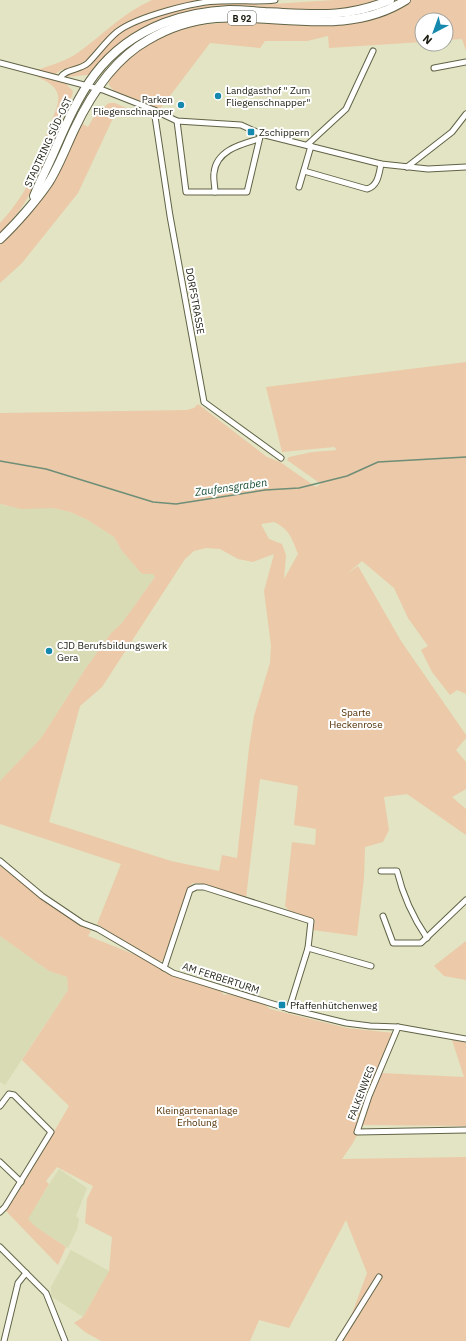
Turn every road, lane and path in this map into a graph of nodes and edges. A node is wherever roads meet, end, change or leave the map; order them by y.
1 (275, 0) edge
2 (390, 0) edge
3 (406, 0) edge
4 (373, 51) dead end
5 (0, 62) edge
6 (466, 62) edge
7 (434, 68) dead end
8 (60, 78) junction
9 (86, 86) junction
10 (98, 89) junction
11 (154, 110) junction
12 (466, 114) edge
13 (177, 121) junction
14 (260, 136) junction
15 (309, 146) junction
16 (381, 164) junction
17 (407, 167) junction
18 (466, 167) edge
19 (304, 171) junction
20 (299, 187) dead end
21 (215, 192) junction
22 (31, 204) junction
23 (0, 239) edge
24 (281, 458) dead end
25 (0, 861) edge
26 (381, 871) dead end
27 (466, 900) edge
28 (383, 916) dead end
29 (427, 938) junction
30 (308, 948) junction
31 (371, 966) dead end
32 (164, 968) junction
33 (289, 1009) junction
34 (398, 1027) junction
35 (466, 1039) edge
36 (0, 1106) edge
37 (466, 1130) edge
38 (0, 1162) edge
39 (21, 1182) junction
40 (0, 1212) edge
41 (0, 1247) edge
42 (26, 1273) junction
43 (380, 1277) dead end
44 (4, 1341) edge
45 (65, 1341) edge
46 (339, 1341) edge

1 - 8 street
2 - 9 main road, STADTRING SÜD-OST / B 92
3 - 10 main road, STADTRING SÜD-OST / B 92
4 - 15 street
5 - 8 street
6 - 7 street
8 - 9 street
9 - 10 street
9 - 22 main road, STADTRING SÜD-OST / B 92
10 - 11 street
10 - 22 main road, STADTRING SÜD-OST / B 92
11 - 13 street
11 - 24 street, DORFSTRASSE
12 - 17 street
13 - 14 street
13 - 21 street
14 - 15 street
14 - 21 street
14 - 21 street
15 - 16 street
15 - 19 street
16 - 17 street
16 - 19 street
17 - 18 street
19 - 20 street
22 - 23 main road, STADTRING SÜD-OST / B 92
25 - 32 street, AM FERBERTURM
26 - 29 street
27 - 29 street
28 - 29 street
30 - 31 street
30 - 32 street
30 - 33 street
32 - 33 street, AM FERBERTURM
33 - 34 street, AM FERBERTURM
34 - 35 street, AM FERBERTURM
34 - 37 street, FALKENWEG
36 - 39 street
38 - 39 street
39 - 40 street
41 - 42 street
42 - 44 street
42 - 45 street
43 - 46 street

